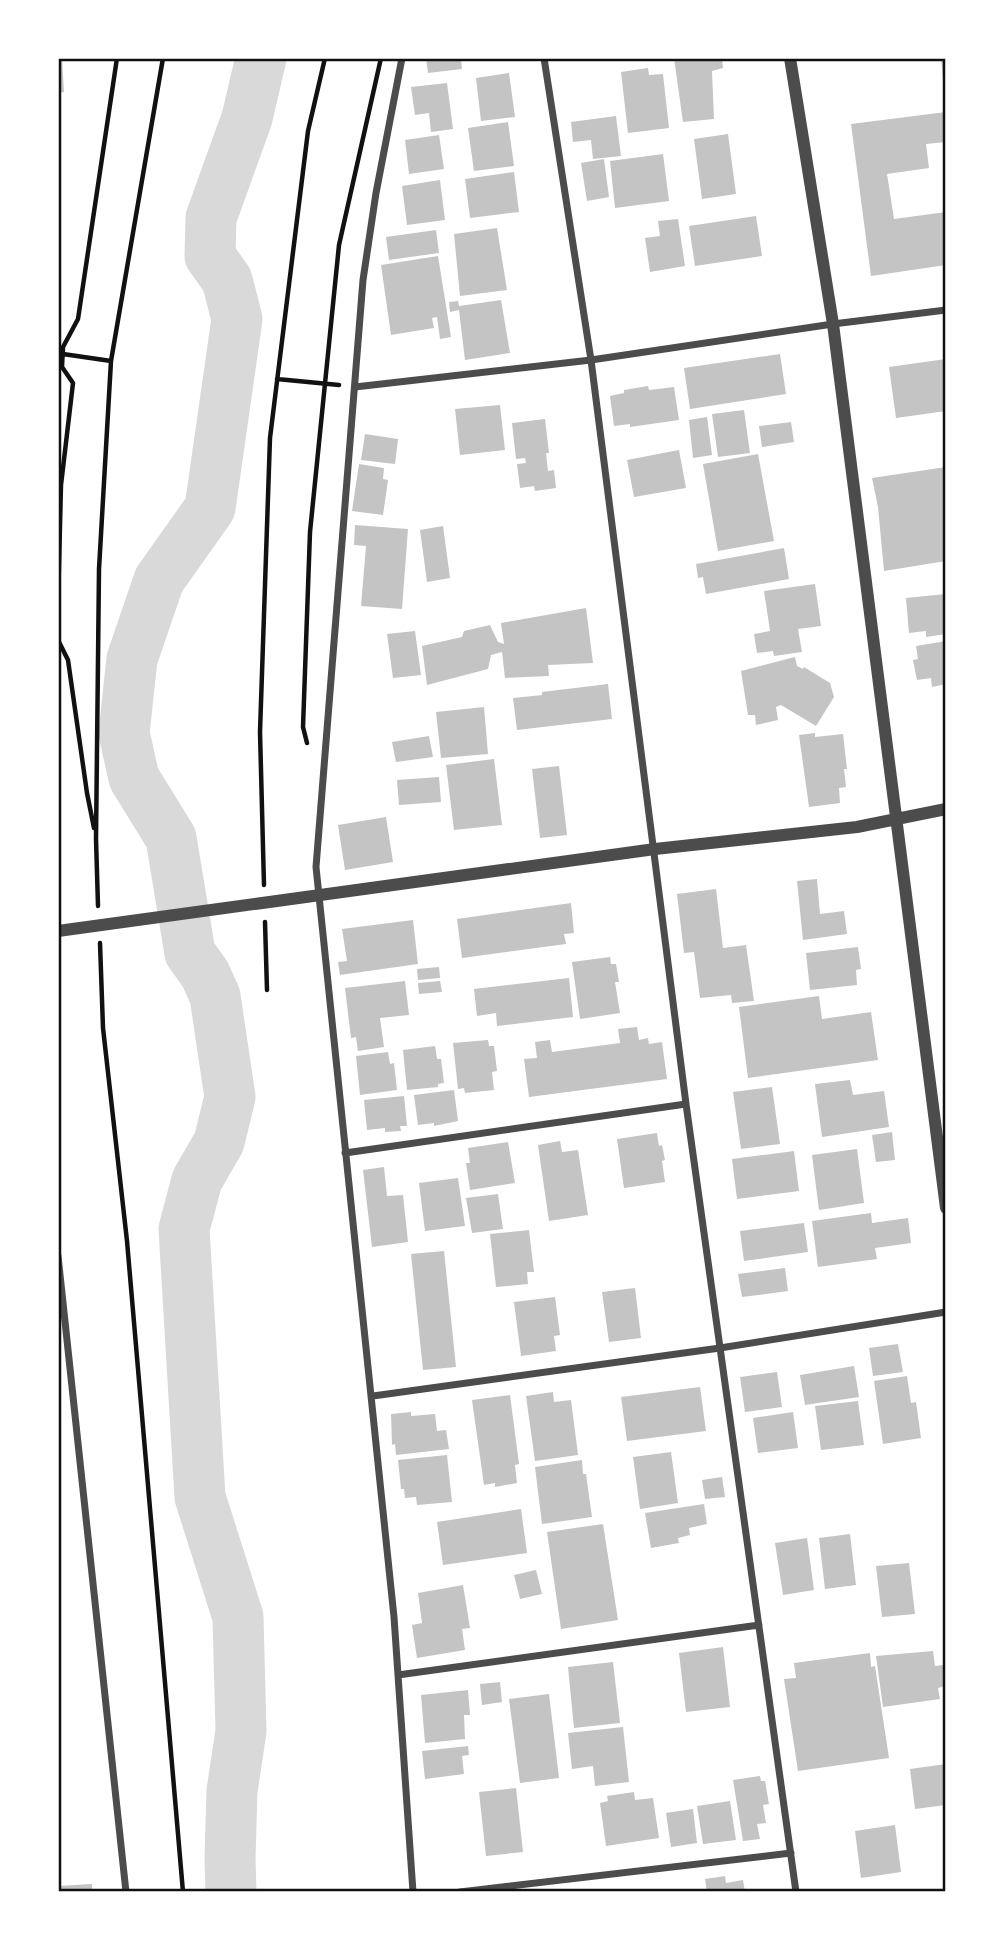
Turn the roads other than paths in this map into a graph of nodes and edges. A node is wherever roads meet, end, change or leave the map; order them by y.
1 (402, 58) edge
2 (544, 58) edge
3 (790, 58) edge
4 (946, 310) edge
5 (833, 324) junction
6 (591, 360) junction
7 (355, 387) junction
8 (946, 809) edge
9 (896, 819) junction
10 (655, 849) junction
11 (320, 894) junction
12 (58, 931) edge
13 (686, 1104) junction
14 (345, 1153) junction
15 (946, 1208) edge
16 (58, 1256) edge
17 (946, 1312) edge
18 (720, 1348) junction
19 (373, 1396) junction
20 (759, 1625) junction
21 (398, 1675) junction
22 (791, 1853) junction
23 (126, 1892) edge
24 (413, 1892) edge
25 (460, 1892) edge
26 (796, 1892) edge

1 - 7 street
2 - 6 street
3 - 5 street
4 - 5 street
5 - 6 street
5 - 9 street
6 - 7 street
6 - 10 street
7 - 11 street
8 - 9 street
9 - 10 street
9 - 15 street
10 - 11 street
10 - 13 street
11 - 12 street
11 - 14 street
13 - 14 street
13 - 18 street
14 - 19 street
16 - 23 street
17 - 18 street
18 - 19 street
18 - 20 street
19 - 21 street
20 - 21 street
20 - 22 street
21 - 24 street
22 - 25 street
22 - 26 street

